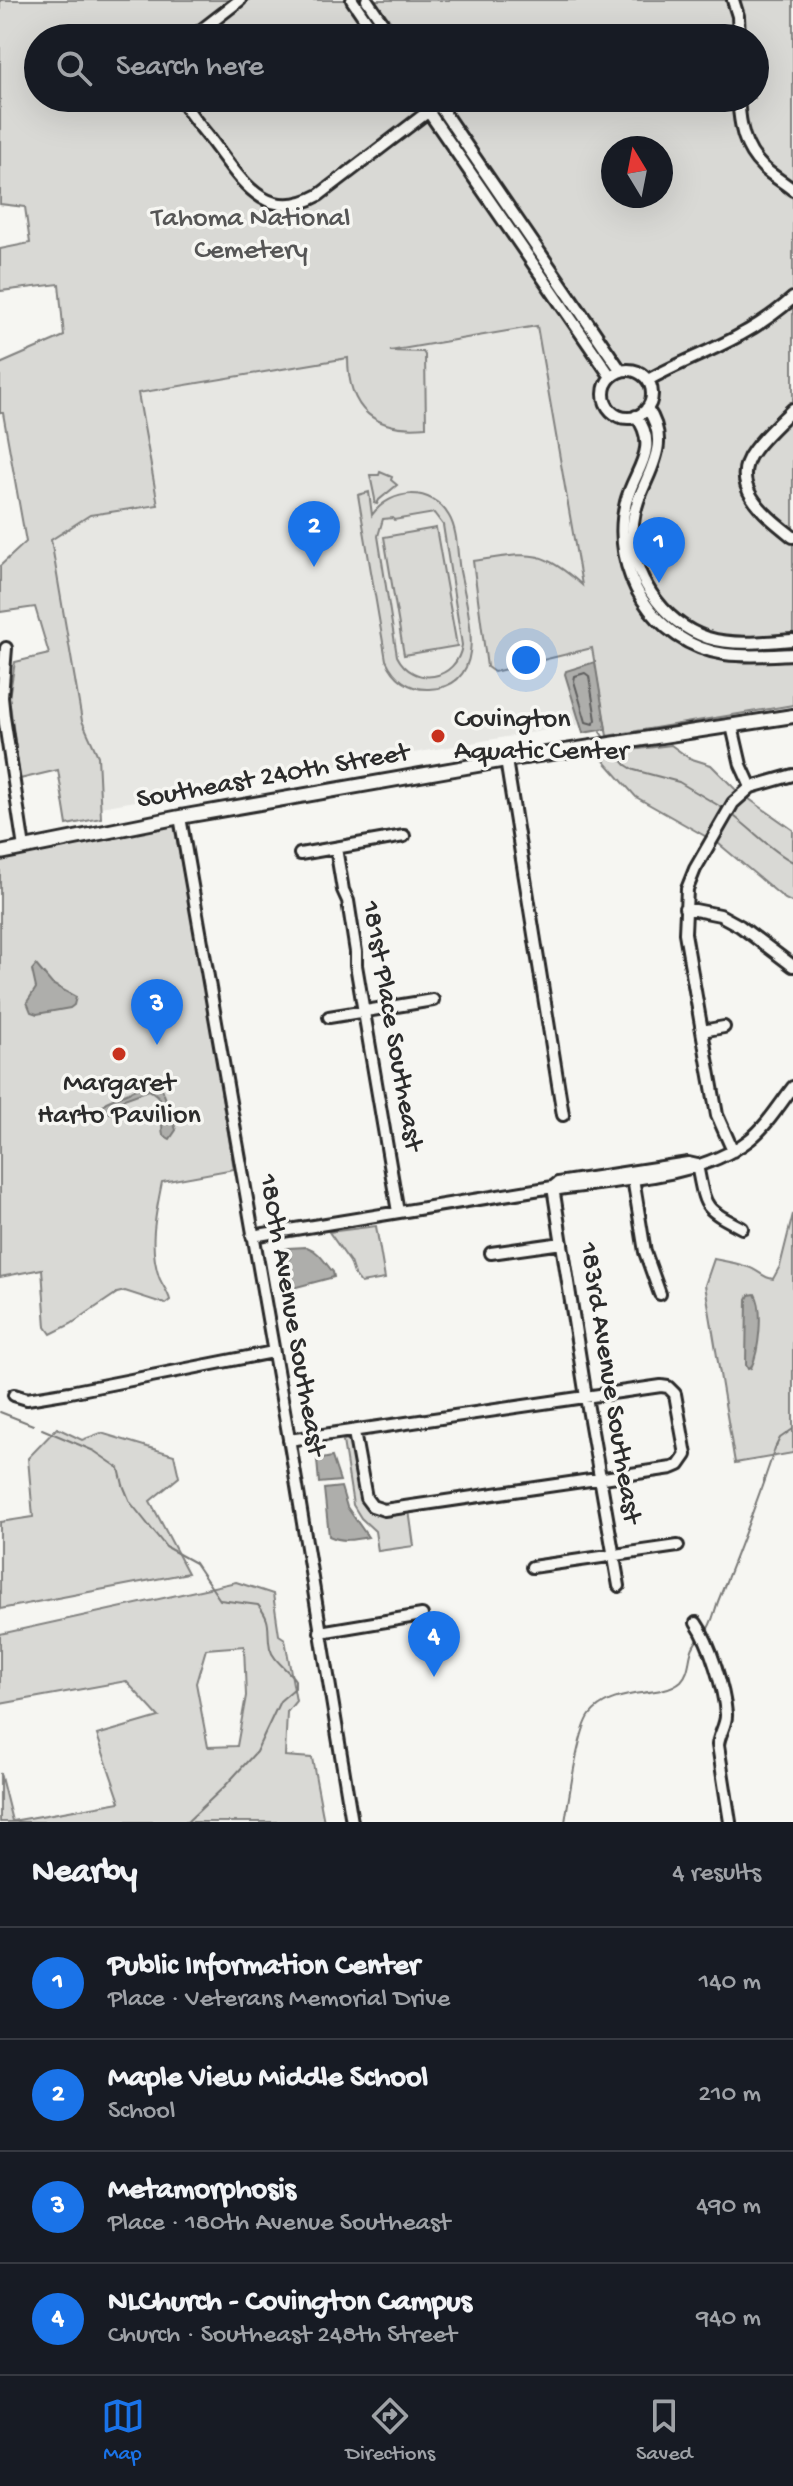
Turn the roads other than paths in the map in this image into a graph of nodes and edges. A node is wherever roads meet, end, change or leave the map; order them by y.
1 (240, 0) edge
2 (352, 0) edge
3 (367, 0) edge
4 (733, 0) edge
5 (209, 24) edge
6 (368, 24) edge
7 (383, 24) edge
8 (738, 24) edge
9 (191, 112) edge
10 (429, 112) joint
11 (444, 112) edge
12 (739, 112) edge
13 (793, 190) edge
14 (793, 298) edge
15 (621, 371) junction
16 (611, 377) junction
17 (648, 380) junction
18 (647, 408) junction
19 (793, 409) edge
20 (636, 416) junction
21 (793, 537) edge
22 (793, 640) edge
23 (766, 642) junction
24 (6, 648) dead end
25 (793, 654) edge
26 (767, 655) junction
27 (793, 716) edge
28 (732, 726) junction
29 (506, 760) junction
30 (793, 775) edge
31 (751, 787) junction
32 (180, 817) junction
33 (404, 836) dead end
34 (24, 848) junction
35 (336, 848) junction
36 (0, 853) edge
37 (300, 854) dead end
38 (685, 908) junction
39 (793, 966) edge
40 (433, 1000) dead end
41 (365, 1011) junction
42 (329, 1017) dead end
43 (724, 1027) dead end
44 (702, 1031) junction
45 (793, 1087) edge
46 (563, 1115) dead end
47 (733, 1151) junction
48 (697, 1165) junction
49 (632, 1175) junction
50 (553, 1187) junction
51 (398, 1212) junction
52 (742, 1228) dead end
53 (252, 1236) junction
54 (562, 1243) junction
55 (491, 1253) dead end
56 (660, 1294) dead end
57 (273, 1352) junction
58 (14, 1395) dead end
59 (586, 1397) junction
60 (354, 1432) junction
61 (289, 1440) junction
62 (600, 1479) junction
63 (678, 1546) dead end
64 (613, 1555) junction
65 (532, 1567) dead end
66 (619, 1586) dead end
67 (422, 1615) dead end
68 (696, 1623) dead end
69 (320, 1632) junction
70 (352, 1822) edge
71 (730, 1822) edge

1 - 5 street
2 - 6 street
3 - 7 street
4 - 8 street
9 - 10 street
10 - 16 street
11 - 15 street
12 - 13 street
14 - 17 street
15 - 16 street
15 - 17 street
16 - 20 street
17 - 18 street
18 - 20 street
18 - 23 street
19 - 21 street
20 - 26 street
22 - 23 street
23 - 26 street
24 - 34 street
25 - 26 street
27 - 28 main road, Southeast 240th Street
28 - 29 main road, Southeast 240th Street
28 - 31 street
29 - 32 main road, Southeast 240th Street
29 - 46 street
30 - 31 street
31 - 38 street
32 - 34 main road, Southeast 240th Street
32 - 53 street, 180th Avenue Southeast
33 - 35 street
34 - 36 main road, Southeast 240th Street
35 - 37 street
35 - 41 street, 181st Place Southeast
38 - 39 street
38 - 44 street
40 - 41 street
41 - 42 street
41 - 51 street, 181st Place Southeast
43 - 44 street
44 - 47 street
45 - 47 street
47 - 48 street
48 - 49 street
48 - 52 street
49 - 50 street
49 - 56 street
50 - 51 street
50 - 54 street, 183rd Avenue Southeast
51 - 53 street
53 - 57 street, 180th Avenue Southeast
54 - 55 street
54 - 59 street, 183rd Avenue Southeast
57 - 58 street
57 - 61 street, 180th Avenue Southeast
59 - 60 street
59 - 62 street, 183rd Avenue Southeast
59 - 62 street
60 - 61 street
60 - 62 street
61 - 69 street, 180th Avenue Southeast
62 - 64 street, 183rd Avenue Southeast
63 - 64 street
64 - 65 street
64 - 66 street, 183rd Avenue Southeast
67 - 69 street
68 - 71 street
69 - 70 street, 180th Avenue Southeast

